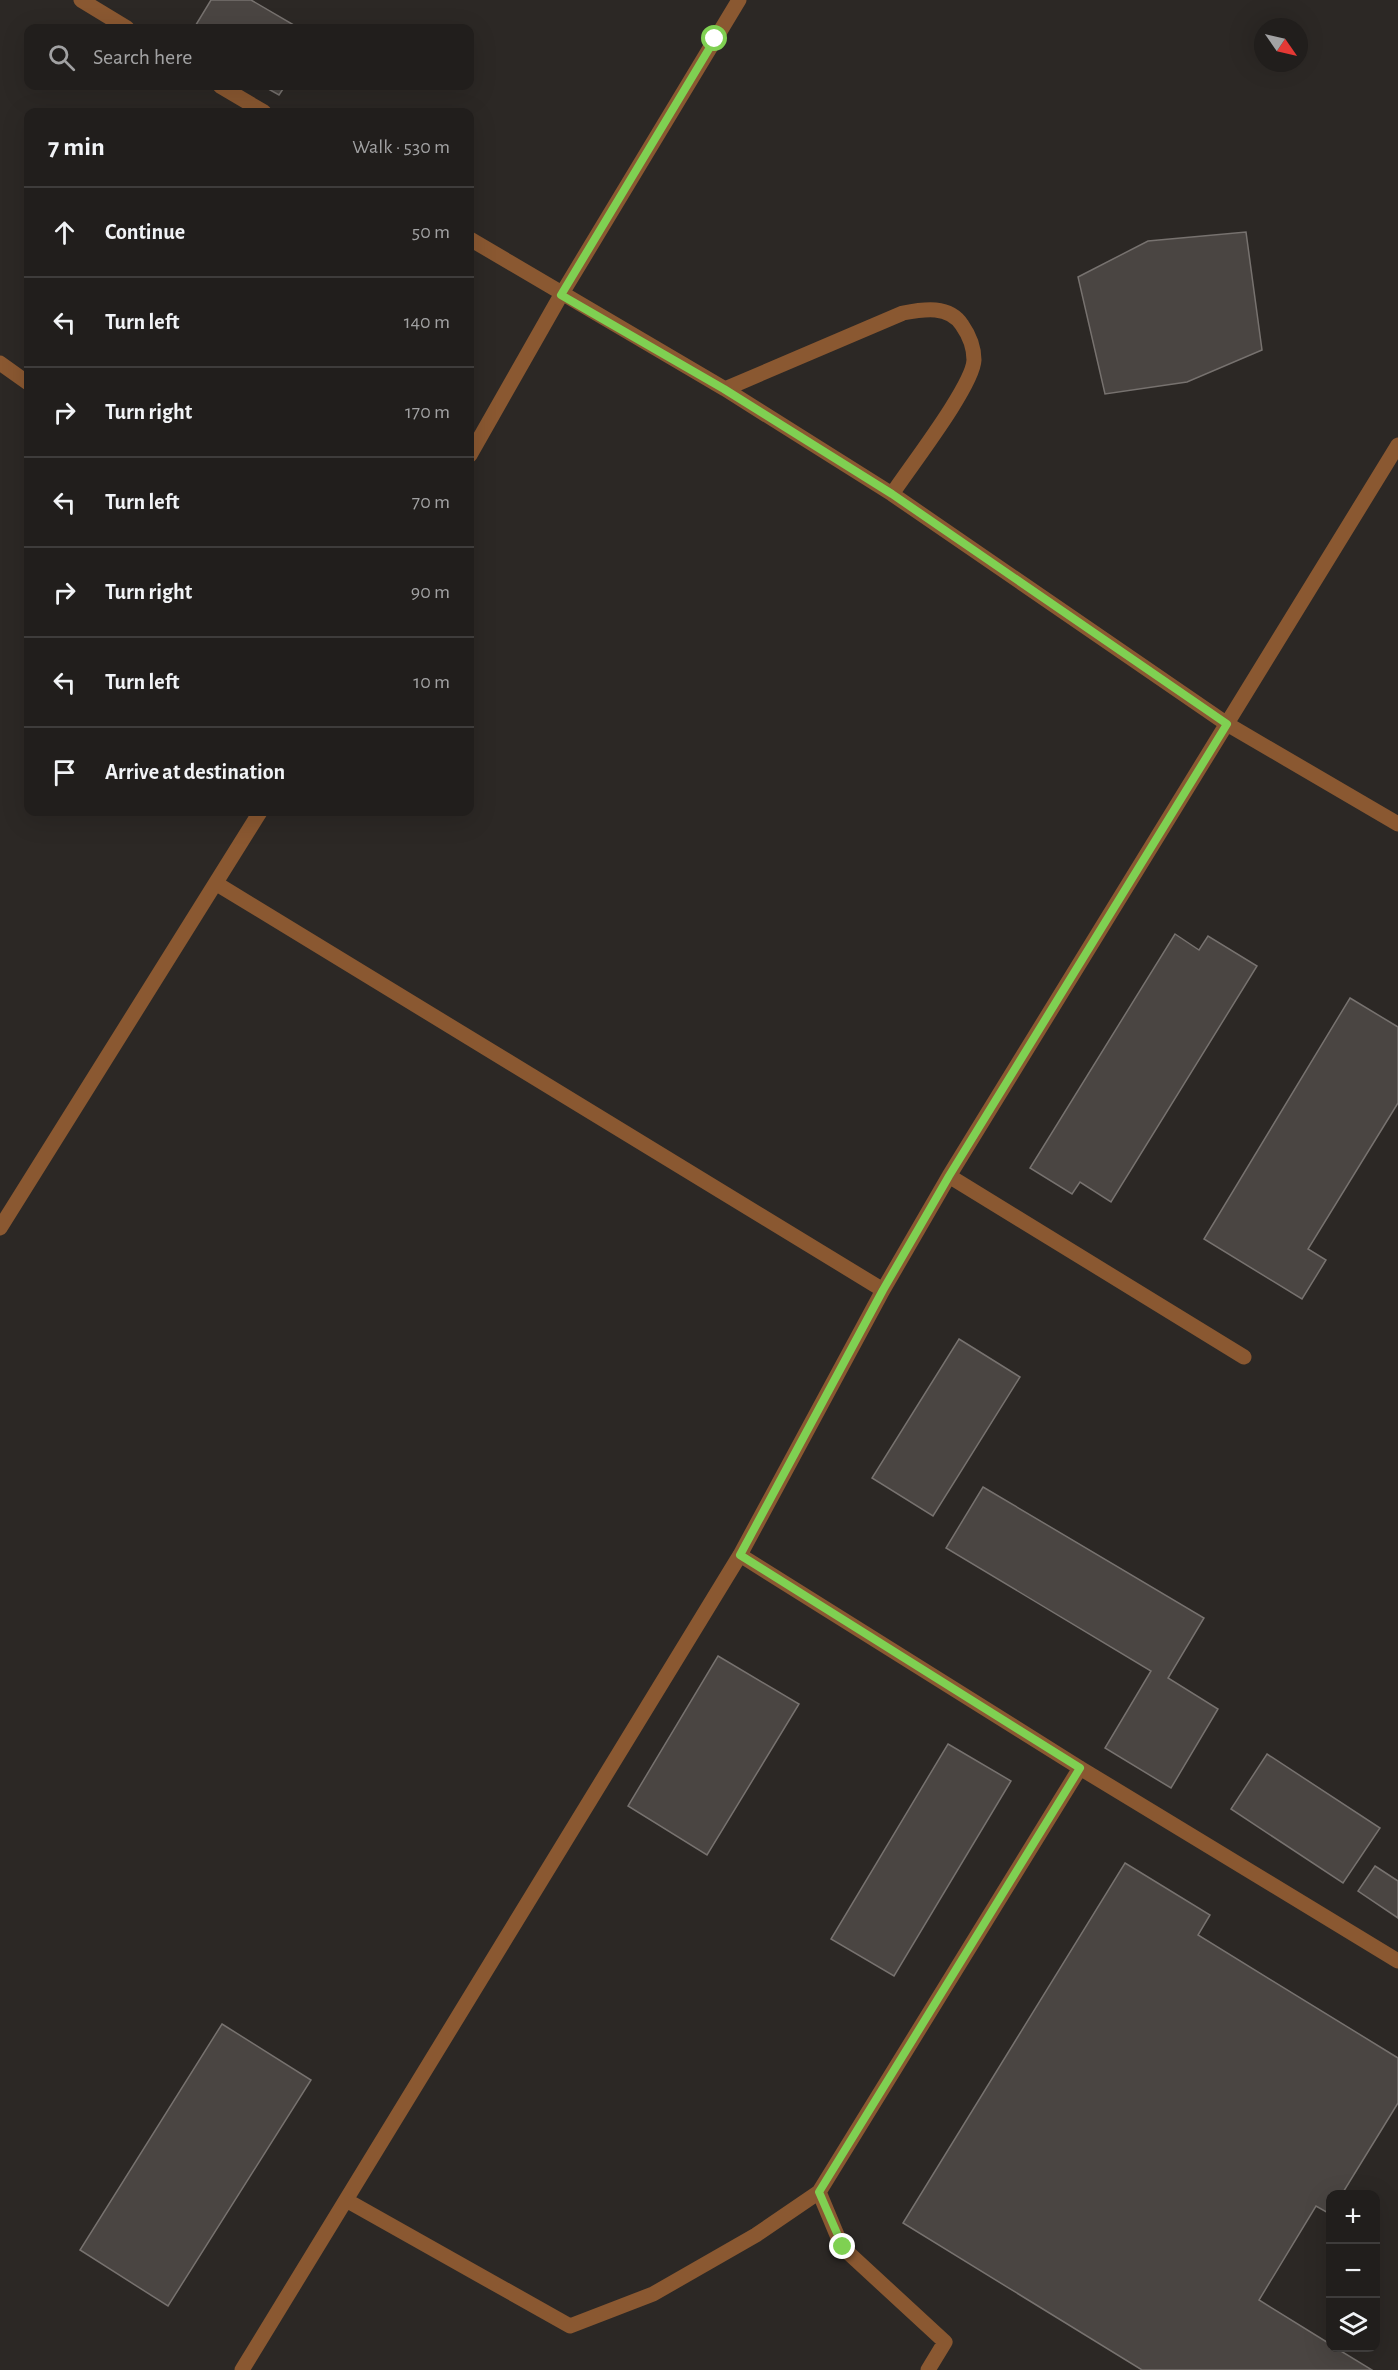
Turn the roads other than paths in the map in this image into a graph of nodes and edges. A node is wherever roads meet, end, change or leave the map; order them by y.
1 (81, 0) edge
2 (739, 0) edge
3 (120, 24) edge
4 (227, 90) edge
5 (257, 108) edge
6 (474, 241) edge
7 (561, 295) junction
8 (0, 363) edge
9 (24, 380) edge
10 (724, 389) junction
11 (1398, 445) edge
12 (474, 448) edge
13 (892, 494) junction
14 (1227, 724) junction
15 (258, 816) edge
16 (1398, 824) edge
17 (217, 884) junction
18 (949, 1176) junction
19 (0, 1228) edge
20 (883, 1290) junction
21 (1244, 1357) dead end
22 (740, 1555) junction
23 (1080, 1768) junction
24 (1398, 1961) edge
25 (819, 2192) junction
26 (346, 2200) junction
27 (242, 2370) edge
28 (928, 2370) edge

1 - 3 lane
2 - 7 lane
4 - 5 lane
6 - 7 lane
7 - 10 lane
7 - 12 lane
8 - 9 lane
10 - 13 lane
10 - 13 lane
11 - 14 lane
13 - 14 lane
14 - 16 lane
14 - 18 lane
15 - 17 lane
17 - 19 lane
17 - 20 lane
18 - 20 lane
18 - 21 lane
20 - 22 lane
22 - 23 lane
22 - 26 lane
23 - 24 lane
23 - 25 lane
25 - 26 lane
25 - 28 lane
26 - 27 lane

